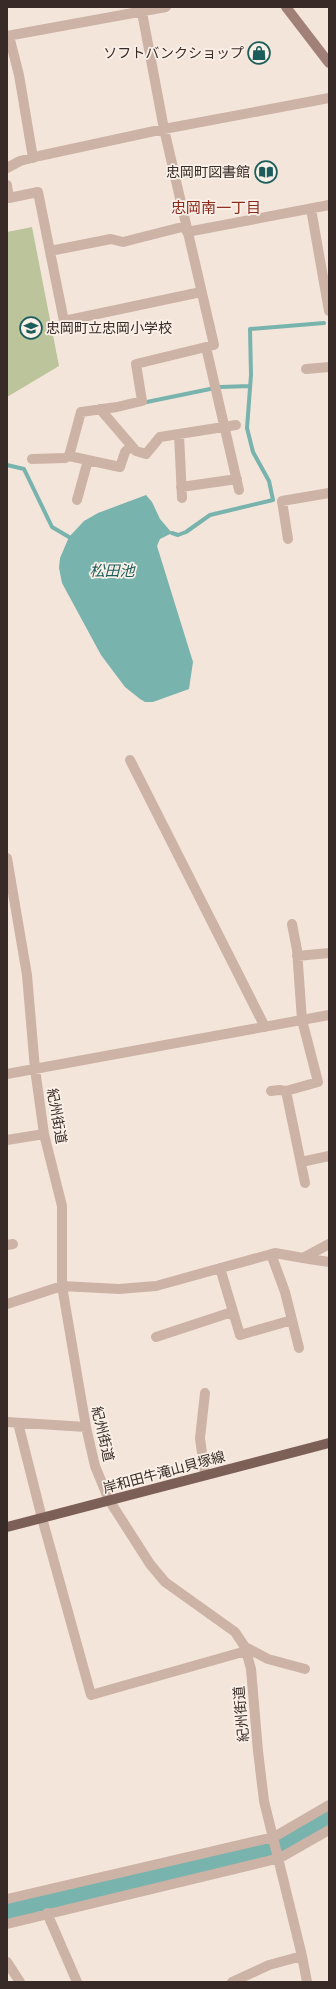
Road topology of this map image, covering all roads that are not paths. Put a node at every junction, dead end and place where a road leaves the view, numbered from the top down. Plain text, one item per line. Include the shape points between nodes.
1 (166, 7) edge
2 (286, 7) edge
3 (141, 9) edge
4 (8, 36) edge
5 (329, 63) edge
6 (329, 98) edge
7 (164, 129) junction
8 (33, 158) junction
9 (7, 168) edge
10 (7, 185) edge
11 (329, 204) edge
12 (311, 209) junction
13 (186, 229) junction
14 (50, 251) junction
15 (326, 277) edge
16 (201, 292) junction
17 (329, 312) edge
18 (206, 347) junction
19 (329, 367) edge
20 (306, 369) dead end
21 (100, 410) junction
22 (236, 424) dead end
23 (225, 426) junction
24 (179, 434) junction
25 (131, 446) junction
26 (69, 456) junction
27 (32, 459) dead end
28 (88, 460) junction
29 (237, 479) junction
30 (239, 490) dead end
31 (329, 493) edge
32 (77, 500) dead end
33 (288, 539) dead end
34 (130, 760) dead end
35 (7, 858) edge
36 (292, 924) dead end
37 (329, 953) edge
38 (297, 956) junction
39 (329, 1015) edge
40 (302, 1020) junction
41 (265, 1027) junction
42 (35, 1069) junction
43 (7, 1074) edge
44 (271, 1091) dead end
45 (286, 1091) junction
46 (44, 1134) junction
47 (7, 1140) edge
48 (329, 1156) edge
49 (301, 1162) junction
50 (305, 1183) dead end
51 (329, 1244) edge
52 (271, 1254) junction
53 (303, 1258) junction
54 (329, 1262) edge
55 (220, 1268) junction
56 (62, 1286) junction
57 (7, 1304) edge
58 (232, 1312) junction
59 (292, 1320) junction
60 (156, 1338) dead end
61 (299, 1348) dead end
62 (205, 1393) dead end
63 (7, 1422) edge
64 (18, 1423) junction
65 (86, 1426) junction
66 (329, 1443) edge
67 (205, 1475) junction
68 (109, 1500) junction
69 (42, 1518) junction
70 (7, 1527) edge
71 (246, 1649) junction
72 (305, 1669) dead end
73 (329, 1805) edge
74 (329, 1830) edge
75 (274, 1838) junction
76 (279, 1855) junction
77 (7, 1899) edge
78 (47, 1913) junction
79 (7, 1924) edge
80 (302, 1956) junction
81 (7, 1962) edge
82 (20, 1982) edge
83 (77, 1982) edge
84 (232, 1982) edge
85 (306, 1982) edge

1 - 3 street
2 - 5 main road
3 - 4 street
3 - 7 street
4 - 8 street via 19,75
6 - 7 street
7 - 8 street
7 - 13 street
8 - 9 street
10 - 14 street via 9,198 38,192
11 - 12 street
12 - 13 street
12 - 15 street
13 - 14 street via 123,242 111,239
13 - 16 street
14 - 16 street via 64,321
15 - 17 street
16 - 18 street via 214,345
18 - 21 street via 136,364 142,401
18 - 23 street
19 - 20 street
21 - 25 street
21 - 26 street via 81,412
22 - 23 street
23 - 24 street
23 - 29 street
24 - 25 street via 160,437 146,454 136,451
24 - 29 street via 182,492
25 - 28 street via 125,452 120,467
26 - 27 street
26 - 28 street
28 - 32 street
29 - 30 street
31 - 33 street via 282,501
34 - 41 street
35 - 42 street, 紀州街道 via 26,975
36 - 38 street
37 - 38 street
38 - 40 street
39 - 40 street
40 - 41 street
40 - 45 street via 318,1082
41 - 42 street
42 - 43 street
42 - 46 street, 紀州街道
44 - 45 street
45 - 49 street
46 - 47 street
46 - 56 street, 紀州街道 via 62,1206
48 - 49 street
49 - 50 street
51 - 53 street
52 - 53 street
52 - 55 street
52 - 59 street
53 - 54 street
55 - 56 street via 156,1286 119,1289
55 - 58 street
56 - 57 street
56 - 65 street, 紀州街道
58 - 59 street via 240,1335
58 - 60 street
59 - 61 street
62 - 67 street via 200,1438
63 - 64 street
64 - 65 street
64 - 69 street
65 - 68 street, 紀州街道 via 95,1466
66 - 67 main road, 岸和田牛滝山貝塚線
67 - 68 main road, 岸和田牛滝山貝塚線
68 - 69 main road, 岸和田牛滝山貝塚線
68 - 71 street, 紀州街道 via 150,1564 165,1582 235,1632
69 - 70 main road, 岸和田牛滝山貝塚線
69 - 71 street via 91,1695
71 - 72 street via 268,1660
71 - 75 street, 紀州街道 via 251,1669 264,1801
73 - 75 street
74 - 76 street
75 - 76 street, 紀州街道
75 - 77 street
76 - 78 street
76 - 80 street, 紀州街道
78 - 79 street
78 - 83 street
80 - 84 street via 269,1965
80 - 85 street, 紀州街道
81 - 82 street

